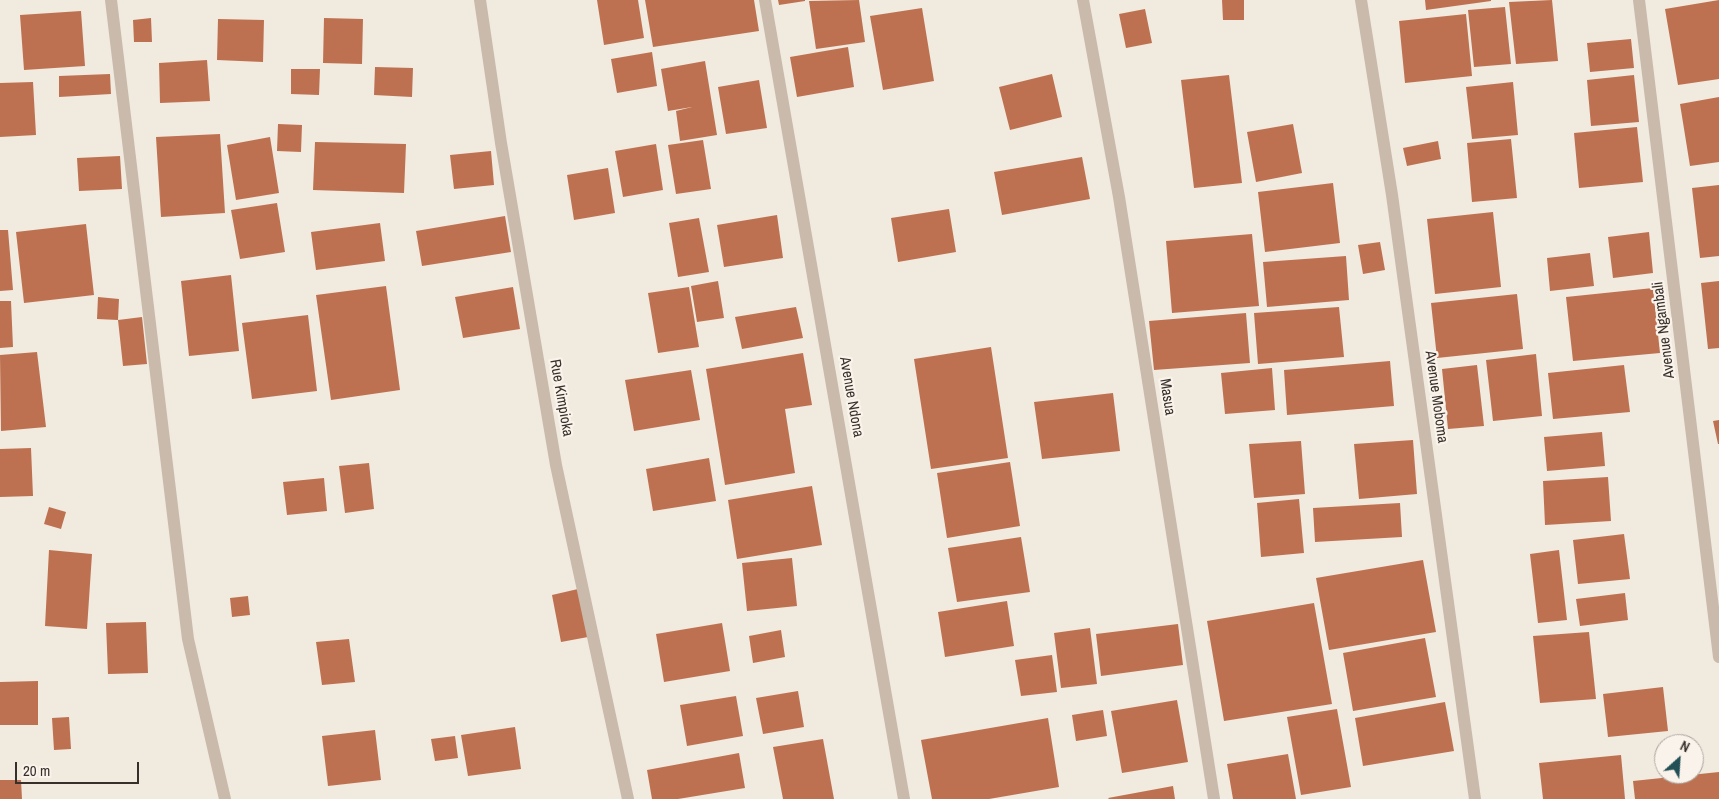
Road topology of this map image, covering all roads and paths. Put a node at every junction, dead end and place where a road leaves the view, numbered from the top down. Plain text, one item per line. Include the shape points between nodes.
1 (111, 0) edge
2 (480, 0) edge
3 (765, 0) edge
4 (1083, 0) edge
5 (1361, 0) edge
6 (1640, 0) edge
7 (1719, 657) edge
8 (225, 799) edge
9 (628, 799) edge
10 (904, 799) edge
11 (1214, 799) edge
12 (1475, 799) edge

1 - 8 street via 188,639
2 - 9 street, Rue Kimpioka via 501,144 556,465
3 - 10 street, Avenue Ndona
4 - 11 street, Masua via 1120,198
5 - 12 street, Avenue Moboma via 1392,195
6 - 7 street, Avenue Ngambali

